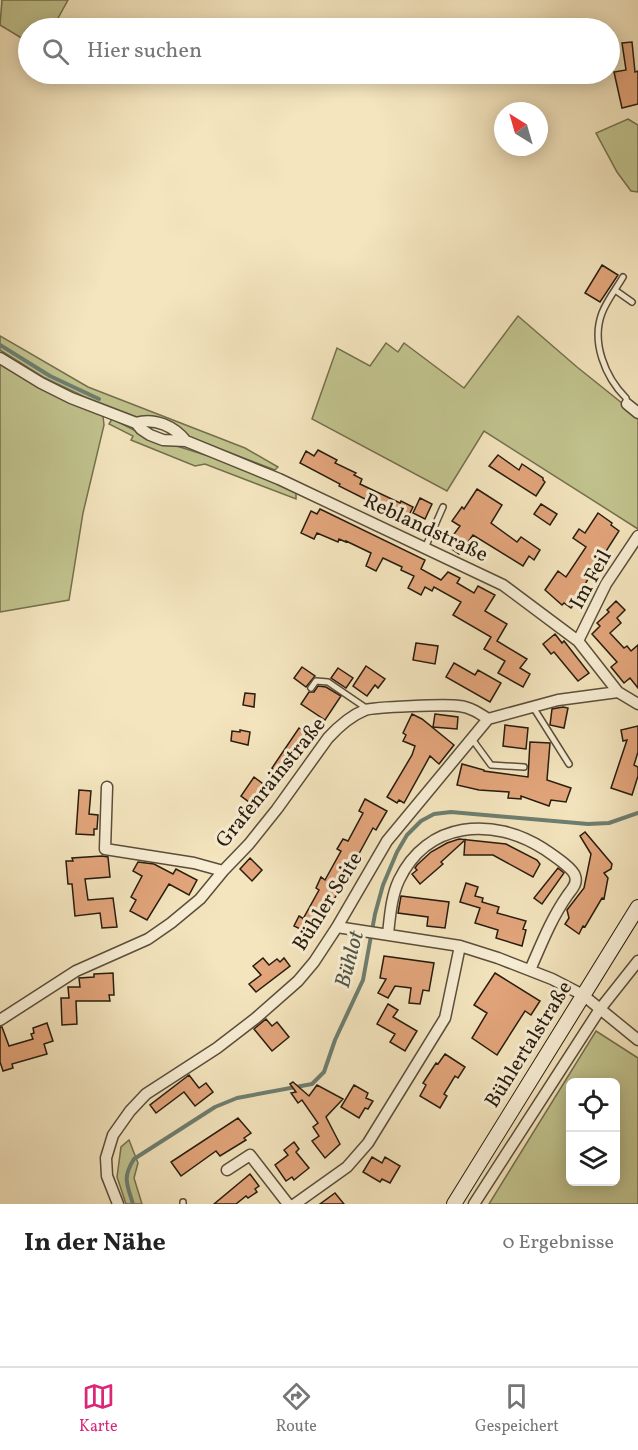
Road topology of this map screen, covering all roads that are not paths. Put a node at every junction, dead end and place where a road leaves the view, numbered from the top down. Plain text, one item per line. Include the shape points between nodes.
1 (623, 277) dead end
2 (615, 290) junction
3 (632, 302) dead end
4 (0, 358) edge
5 (627, 404) joint
6 (638, 413) edge
7 (443, 507) dead end
8 (638, 536) edge
9 (425, 548) junction
10 (579, 642) junction
11 (311, 687) dead end
12 (618, 692) junction
13 (638, 704) edge
14 (533, 707) junction
15 (368, 709) junction
16 (488, 719) junction
17 (471, 738) junction
18 (569, 764) dead end
19 (524, 767) dead end
20 (107, 787) dead end
21 (222, 871) junction
22 (638, 907) edge
23 (338, 927) junction
24 (383, 934) junction
25 (460, 946) junction
26 (638, 961) edge
27 (530, 970) junction
28 (583, 995) junction
29 (600, 1009) junction
30 (0, 1020) edge
31 (638, 1040) edge
32 (227, 1170) dead end
33 (118, 1204) edge
34 (288, 1204) edge
35 (295, 1204) edge
36 (454, 1204) edge
37 (474, 1204) edge

1 - 2 lane
2 - 3 lane
2 - 5 lane via 599,320 598,342 606,369
4 - 9 street, Reblandstraße via 41,383 136,423 150,435 186,441 279,478
5 - 6 street
7 - 9 lane
8 - 10 street, Im Feil via 606,584
9 - 10 street, Reblandstraße via 503,585
10 - 12 street, Reblandstraße
11 - 15 lane via 316,681 328,682
12 - 13 street
12 - 14 street
14 - 16 street
14 - 18 lane
15 - 16 street, Grafenrainstraße via 459,706
15 - 21 street, Grafenrainstraße via 338,727 249,844
16 - 17 street, Bühler Seite
17 - 19 lane via 491,765
17 - 23 street, Bühler Seite via 387,841
20 - 21 street, Grafenrainstraße via 105,849
21 - 30 street, Grafenrainstraße via 200,899 148,939 76,971
22 - 28 main road, Bühlertalstraße
23 - 24 street
23 - 33 street, Bühler Seite via 289,989 216,1048 146,1094 130,1111 113,1135 106,1158 107,1176
24 - 25 street
24 - 27 street via 398,881 424,847 439,837 470,828 511,834 545,850 575,876 575,885 555,914
25 - 27 street
25 - 35 street via 445,1018 368,1143 347,1167
26 - 29 street
27 - 28 street
28 - 29 street
28 - 36 main road, Bühlertalstraße
29 - 31 street
29 - 37 street
32 - 34 street via 250,1155

